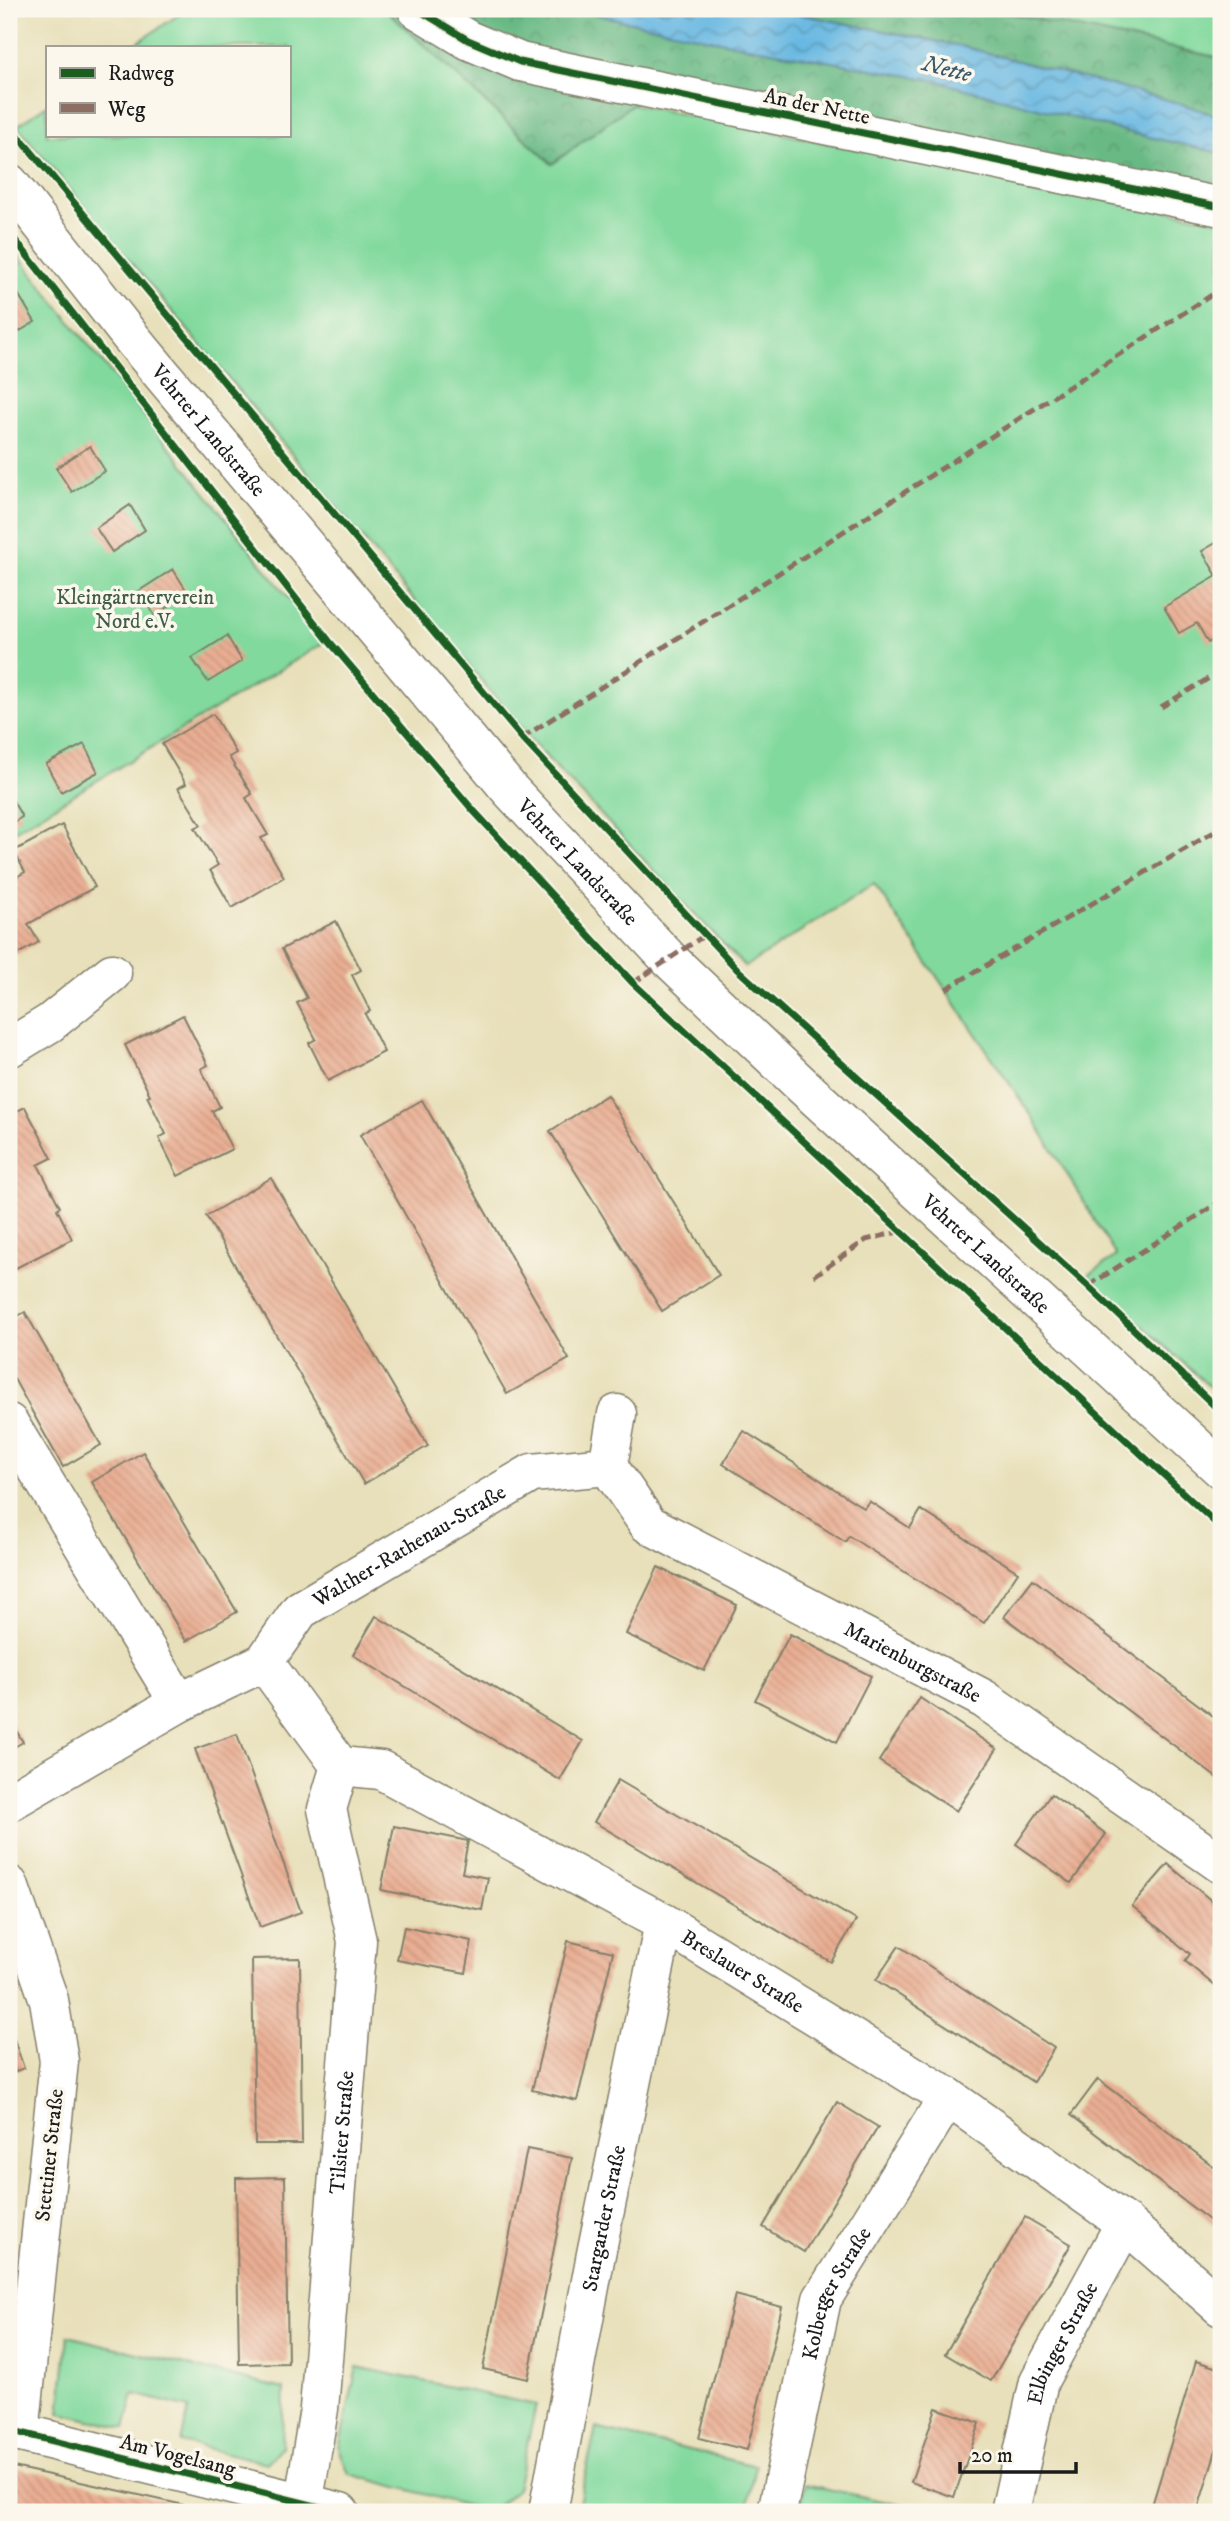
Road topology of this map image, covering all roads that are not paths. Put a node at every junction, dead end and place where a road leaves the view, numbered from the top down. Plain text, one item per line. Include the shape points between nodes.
1 (417, 9) edge
2 (9, 183) edge
3 (1221, 208) edge
4 (112, 973) dead end
5 (9, 1048) edge
6 (617, 1414) dead end
7 (9, 1423) edge
8 (608, 1466) junction
9 (1221, 1469) edge
10 (264, 1662) junction
11 (179, 1703) junction
12 (340, 1766) junction
13 (9, 1802) edge
14 (1221, 1864) edge
15 (9, 1885) edge
16 (664, 1923) junction
17 (948, 2097) junction
18 (1125, 2223) junction
19 (1221, 2307) edge
20 (14, 2431) edge
21 (315, 2510) edge
22 (548, 2512) edge
23 (777, 2512) edge
24 (1010, 2512) edge

1 - 3 street, An der Nette via 468,40 520,62
2 - 9 street, Vehrter Landstraße via 146,356 519,800 698,986
4 - 5 street via 50,1023
6 - 8 street
7 - 11 street
8 - 10 street, Walther-Rathenau-Straße via 532,1474 300,1610
8 - 14 street, Marienburgstraße via 648,1524 984,1699
10 - 11 street, Walther-Rathenau-Straße
10 - 12 street
11 - 13 street, Walther-Rathenau-Straße
12 - 16 street, Breslauer Straße via 381,1770
12 - 21 street, Tilsiter Straße via 327,1809 357,1941
15 - 20 street, Stettiner Straße via 49,2000 59,2061
16 - 17 street, Breslauer Straße
16 - 22 street, Stargarder Straße
17 - 18 street, Breslauer Straße
17 - 23 street, Kolberger Straße via 822,2299
18 - 19 street, Breslauer Straße
18 - 24 street, Elbinger Straße via 1039,2381
20 - 21 street, Am Vogelsang

